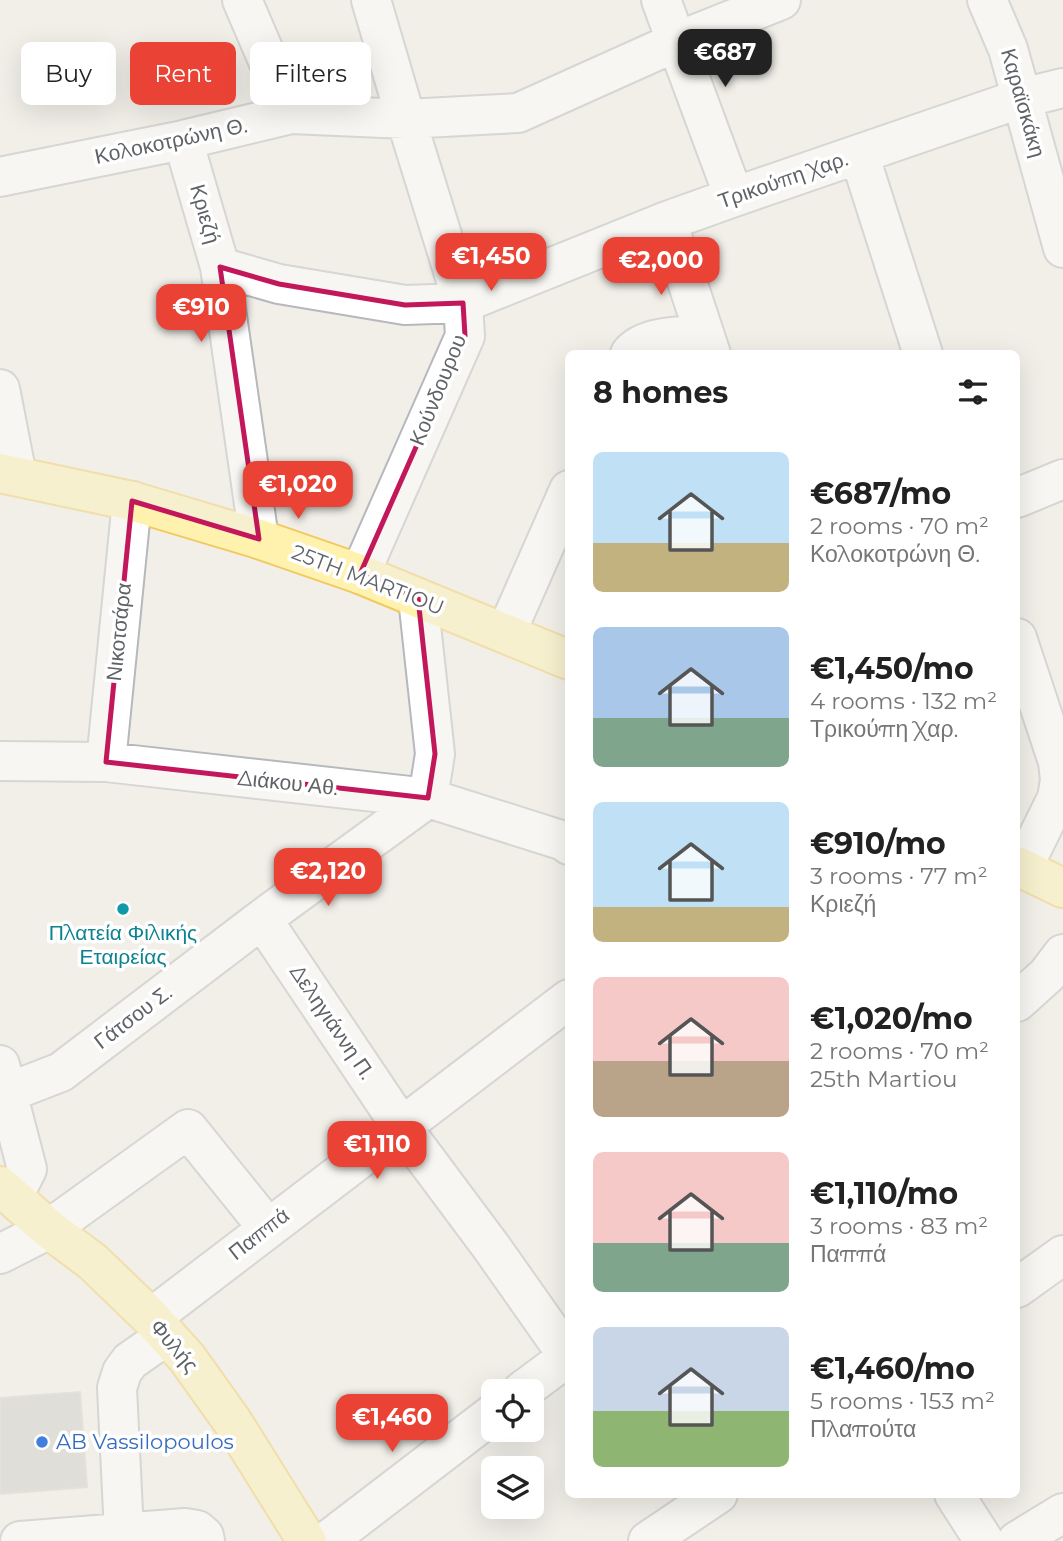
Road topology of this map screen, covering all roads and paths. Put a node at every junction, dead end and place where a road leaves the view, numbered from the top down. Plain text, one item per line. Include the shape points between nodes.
1 (242, 0) edge
2 (371, 0) edge
3 (661, 0) edge
4 (781, 0) edge
5 (988, 0) edge
6 (676, 43) junction
7 (1063, 88) edge
8 (1023, 98) junction
9 (292, 114) junction
10 (406, 119) junction
11 (183, 140) junction
12 (859, 154) junction
13 (0, 177) edge
14 (734, 197) junction
15 (667, 221) junction
16 (1063, 248) edge
17 (220, 267) junction
18 (463, 303) junction
19 (707, 344) edge
20 (633, 350) edge
21 (922, 350) edge
22 (0, 389) edge
23 (8, 474) edge
24 (1063, 479) edge
25 (1020, 497) edge
26 (565, 499) edge
27 (132, 501) junction
28 (258, 539) junction
29 (360, 573) junction
30 (418, 598) junction
31 (506, 633) junction
32 (1020, 647) edge
33 (565, 658) edge
34 (0, 761) edge
35 (106, 762) junction
36 (428, 798) junction
37 (565, 843) edge
38 (1020, 866) edge
39 (1020, 868) edge
40 (1063, 888) edge
41 (262, 919) junction
42 (1058, 977) edge
43 (1020, 1000) edge
44 (565, 1002) edge
45 (4, 1079) edge
46 (401, 1126) junction
47 (7, 1192) edge
48 (267, 1227) junction
49 (49, 1229) junction
50 (0, 1254) edge
51 (1063, 1255) edge
52 (1020, 1286) edge
53 (158, 1327) junction
54 (565, 1352) edge
55 (565, 1358) edge
56 (538, 1379) edge
57 (481, 1423) edge
58 (712, 1498) edge
59 (957, 1498) edge
60 (1063, 1513) edge
61 (124, 1533) junction
62 (20, 1541) edge
63 (205, 1541) edge
64 (307, 1541) edge
65 (327, 1541) edge
66 (648, 1541) edge
67 (984, 1541) edge
68 (1017, 1541) edge

1 - 9 street
2 - 10 street, Κούνδουρου
3 - 6 street
4 - 6 street, Κολοκοτρώνη Θ.
5 - 8 street, Καραϊσκάκη
6 - 10 street, Κολοκοτρώνη Θ. via 518,113
6 - 14 street
7 - 8 street, Τρικούπη Χαρ.
8 - 12 street, Τρικούπη Χαρ.
8 - 16 street, Καραϊσκάκη
9 - 10 street, Κολοκοτρώνη Θ.
9 - 11 street, Κολοκοτρώνη Θ.
10 - 18 street, Κούνδουρου
11 - 13 street, Κολοκοτρώνη Θ.
11 - 17 street, Κριεζή
12 - 14 street, Τρικούπη Χαρ.
12 - 21 street
14 - 15 street, Τρικούπη Χαρ.
15 - 18 street, Τρικούπη Χαρ.
15 - 19 street
17 - 18 street, Τρικούπη Χαρ. via 279,285 405,304
17 - 28 street, Κριεζή
18 - 29 street, Κούνδουρου via 464,336
19 - 20 street via 649,341
22 - 23 street
23 - 27 main road, 25TH MARTIOU
24 - 25 street
26 - 31 street
27 - 28 main road, 25TH MARTIOU
27 - 35 street, Νικοτσάρα
28 - 29 main road, 25TH MARTIOU
29 - 30 main road, 25TH MARTIOU
30 - 31 main road, 25TH MARTIOU
30 - 36 street via 436,754
31 - 33 main road, 25TH MARTIOU
32 - 38 street via 1060,780 1056,798
34 - 35 street, Διάκου Αθ.
35 - 36 street, Διάκου Αθ.
36 - 37 street, Διάκου Αθ.
36 - 41 street, Γάτσου Σ.
39 - 40 main road
41 - 45 street, Γάτσου Σ. via 61,1072
41 - 46 street, Δεληγιάννη Π.
42 - 43 street
44 - 46 street, Παππά
45 - 47 street via 27,1169
46 - 48 street, Παππά
46 - 54 street, Δεληγιάννη Π.
47 - 49 main road, Φυλής
48 - 49 street via 188,1129
48 - 53 street, Παππά
49 - 50 street
49 - 53 main road, Φυλής via 93,1262
51 - 52 street
53 - 61 street, Παππά via 122,1372 117,1388
53 - 64 main road, Φυλής via 187,1358 232,1421
55 - 56 street
57 - 65 street
58 - 66 street
59 - 67 street
60 - 68 street
61 - 62 street
61 - 63 street via 185,1528 197,1530

